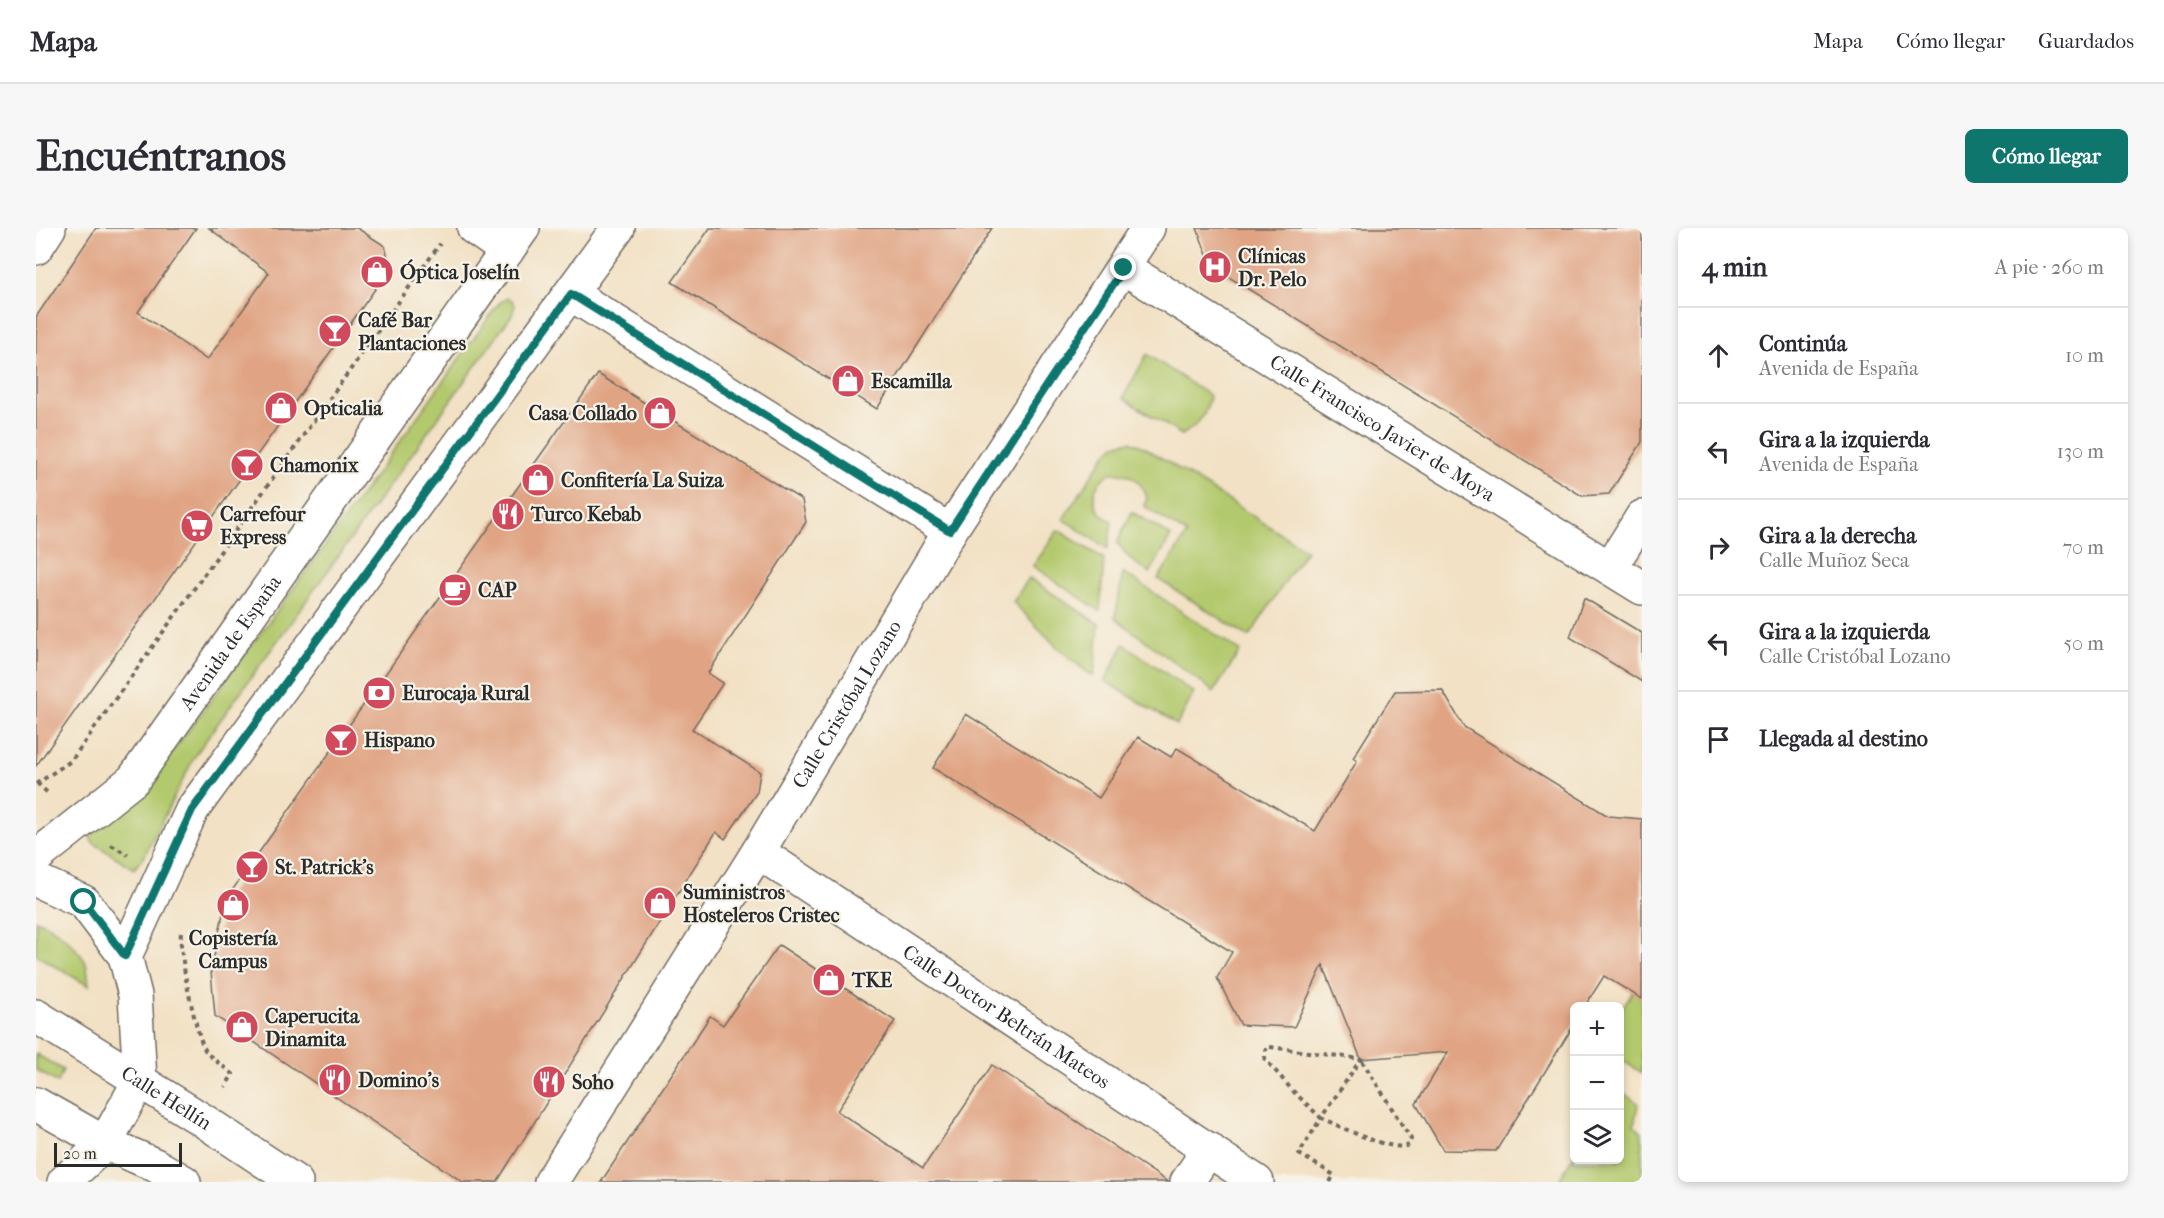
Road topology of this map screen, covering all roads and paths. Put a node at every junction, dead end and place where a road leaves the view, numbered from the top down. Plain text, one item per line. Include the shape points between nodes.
1 (50, 228) edge
2 (618, 228) edge
3 (1149, 228) edge
4 (459, 233) edge
5 (515, 240) edge
6 (36, 248) edge
7 (1124, 268) junction
8 (571, 294) junction
9 (1642, 517) edge
10 (950, 531) junction
11 (1610, 568) junction
12 (1642, 588) edge
13 (36, 784) edge
14 (758, 852) junction
15 (36, 857) edge
16 (36, 880) edge
17 (183, 922) dead end
18 (125, 956) junction
19 (36, 1016) edge
20 (1361, 1059) junction
21 (233, 1074) dead end
22 (140, 1080) junction
23 (36, 1104) edge
24 (1321, 1118) junction
25 (105, 1143) junction
26 (1209, 1149) junction
27 (64, 1182) edge
28 (184, 1182) edge
29 (296, 1182) edge
30 (550, 1182) edge
31 (1186, 1182) edge
32 (1257, 1182) edge
33 (1330, 1182) edge

1 - 6 street
2 - 8 street
3 - 7 street, Calle Cristóbal Lozano
4 - 5 street
4 - 13 path via 71,761
5 - 15 street, Avenida de España via 133,780
7 - 10 street, Calle Cristóbal Lozano
7 - 11 street, Calle Francisco Javier de Moya
8 - 10 street
8 - 18 street via 192,810
9 - 11 street
10 - 14 street, Calle Cristóbal Lozano
11 - 12 street, Calle Francisco Javier de Moya
14 - 26 street, Calle Doctor Beltrán Mateos
14 - 30 street, Calle Cristóbal Lozano
16 - 18 street via 84,902
17 - 21 path via 179,943 205,1051
18 - 22 street via 135,995
19 - 22 street, Calle Hellín
20 - 24 path
20 - 24 path via 1270,1047 1265,1050 1265,1059
20 - 24 path via 1411,1139 1409,1145 1403,1148 1373,1140
22 - 25 street
22 - 29 street, Calle Hellín
23 - 25 street
24 - 33 path via 1299,1154 1334,1175
25 - 27 street
25 - 28 street
26 - 31 street
26 - 32 street, Calle Doctor Beltrán Mateos

